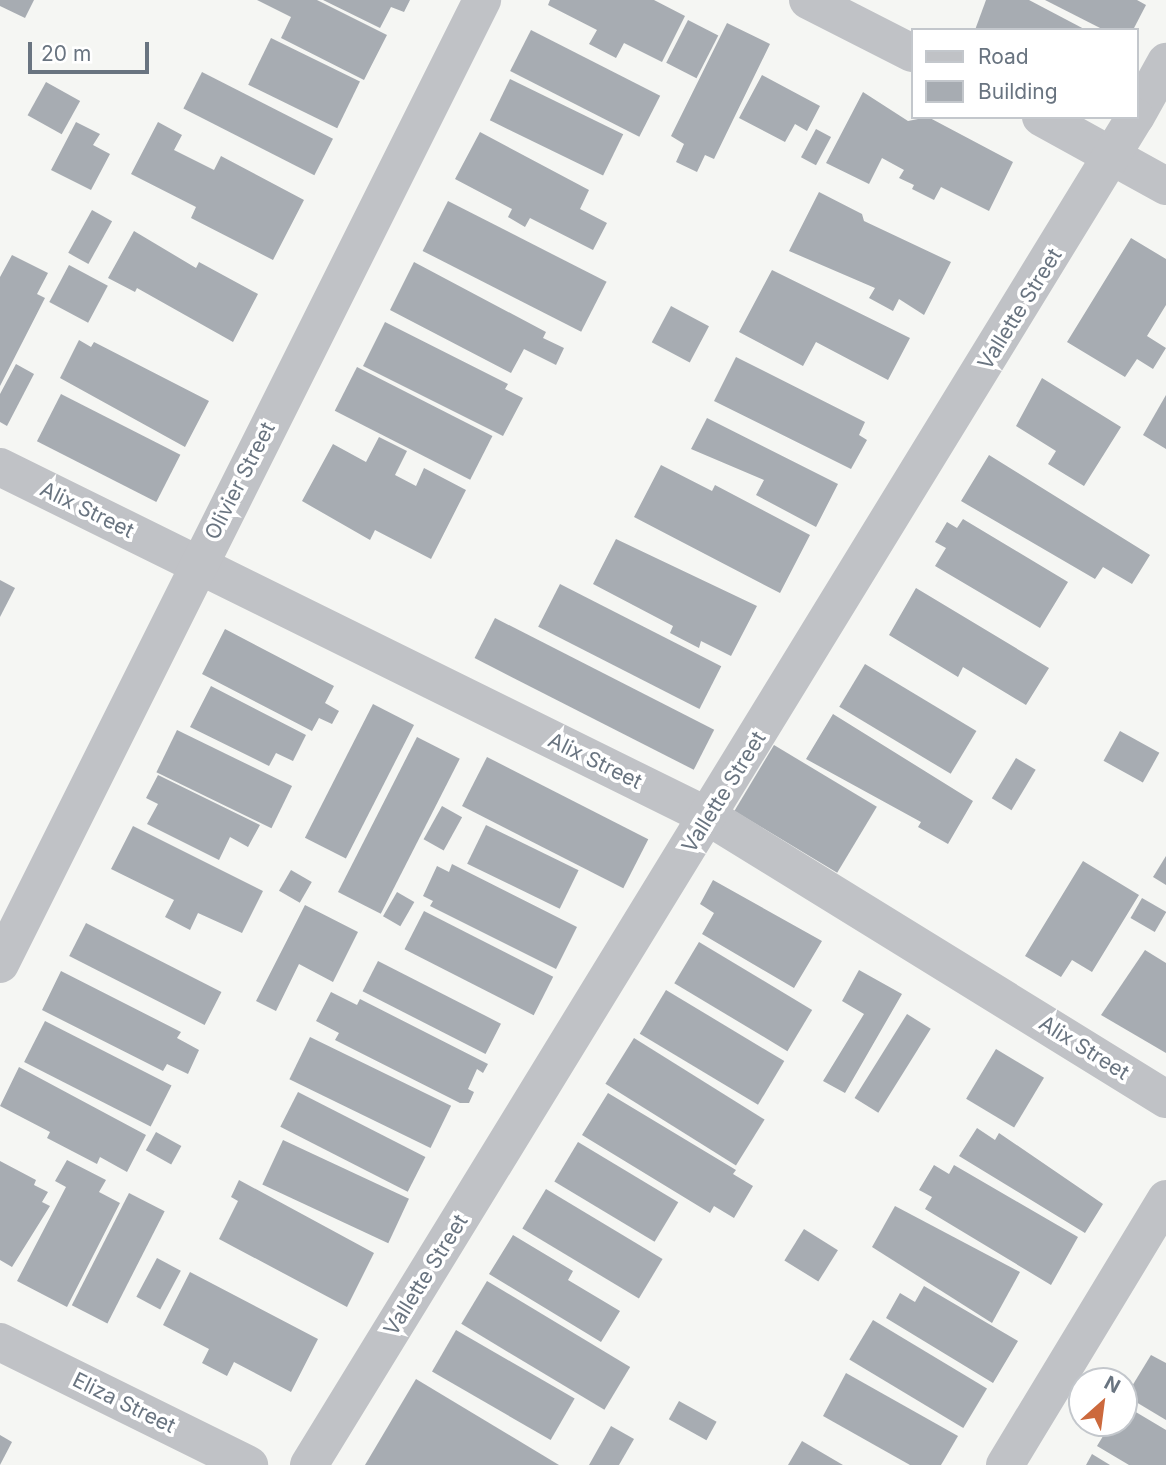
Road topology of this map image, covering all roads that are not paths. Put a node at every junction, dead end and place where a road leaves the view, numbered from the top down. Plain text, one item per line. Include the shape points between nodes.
1 (482, 0) edge
2 (808, 0) edge
3 (911, 52) edge
4 (1166, 62) edge
5 (1138, 112) edge
6 (1045, 119) edge
7 (1134, 119) edge
8 (1115, 155) junction
9 (1166, 186) edge
10 (0, 467) edge
11 (198, 565) junction
12 (709, 817) junction
13 (0, 964) edge
14 (1166, 1099) edge
15 (1166, 1199) edge
16 (0, 1342) edge
17 (249, 1465) edge
18 (309, 1465) edge
19 (1005, 1465) edge

1 - 11 street, Olivier Street
2 - 3 street
4 - 5 street, Vallette Street
6 - 8 street
7 - 8 street, Vallette Street
8 - 9 street
8 - 12 street, Vallette Street
10 - 11 street, Alix Street
11 - 12 street, Alix Street
11 - 13 street, Olivier Street
12 - 14 street, Alix Street
12 - 18 street, Vallette Street
15 - 19 street
16 - 17 street, Eliza Street

